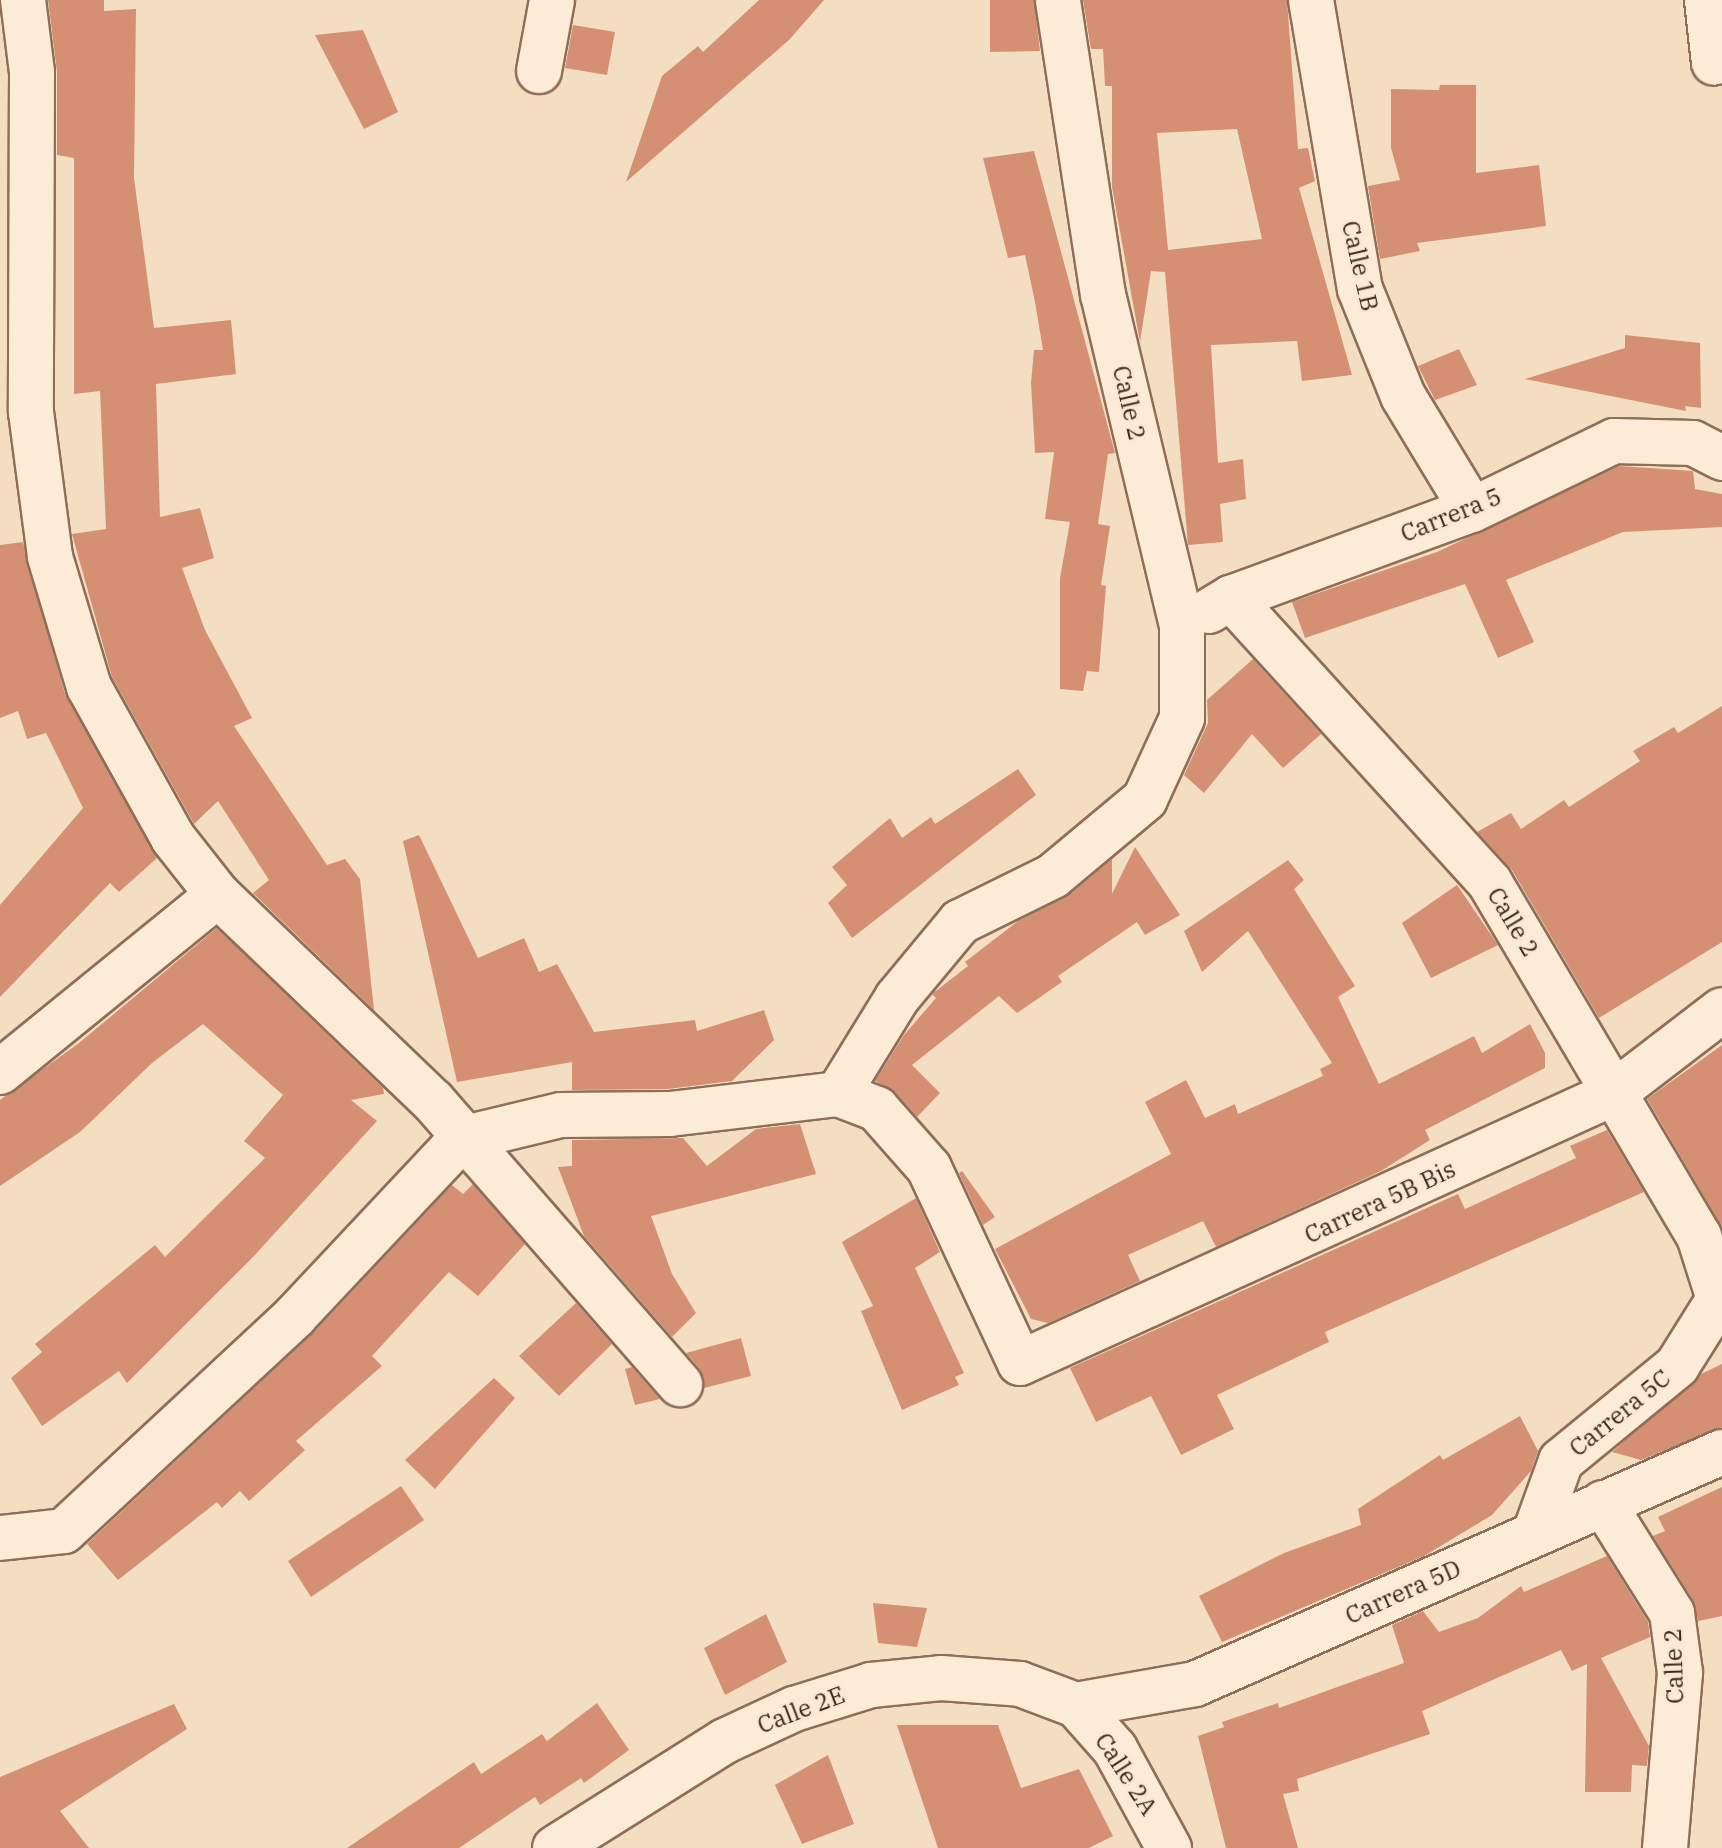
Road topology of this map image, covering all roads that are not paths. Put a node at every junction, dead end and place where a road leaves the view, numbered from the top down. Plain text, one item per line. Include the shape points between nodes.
1 (23, 0) edge
2 (552, 0) edge
3 (1058, 0) edge
4 (1311, 0) edge
5 (1707, 0) edge
6 (1714, 63) dead end
7 (539, 71) dead end
8 (1722, 458) edge
9 (1472, 510) junction
10 (1231, 598) junction
11 (1182, 626) junction
12 (218, 895) junction
13 (1722, 1010) edge
14 (0, 1072) edge
15 (1614, 1093) junction
16 (838, 1094) junction
17 (461, 1139) junction
18 (1719, 1299) joint
19 (680, 1384) dead end
20 (1722, 1452) edge
21 (1603, 1503) junction
22 (1535, 1533) junction
23 (0, 1538) edge
24 (1076, 1705) junction
25 (1163, 1841) edge
26 (555, 1848) edge
27 (1665, 1848) edge

1 - 12 street via 32,72 31,412 50,557 89,687 173,838
2 - 7 street
3 - 11 street, Calle 2 via 1061,47 1103,295
4 - 9 street, Calle 1B via 1360,289 1403,396
5 - 6 street
8 - 9 street, Carrera 5 via 1693,443 1614,441
9 - 10 street, Carrera 5
10 - 11 street, Carrera 5
10 - 15 street, Calle 2 via 1490,883
11 - 16 street, Calle 2 via 1182,718 1145,799 1053,876 960,922 897,998
12 - 14 street
12 - 17 street via 433,1101
13 - 15 street, Carrera 5B Bis
15 - 16 street, Carrera 5B Bis via 1020,1363 929,1168 877,1109
15 - 18 street, Calle 2 via 1699,1236
16 - 17 street via 670,1114 561,1115
17 - 19 street
17 - 23 street via 295,1316 76,1521 64,1531
18 - 22 street, Carrera 5C via 1677,1366 1561,1461
20 - 21 street, Carrera 5D
21 - 22 street, Carrera 5D
21 - 27 street, Calle 2 via 1672,1613 1680,1673
22 - 24 street, Carrera 5D via 1195,1684
24 - 25 street, Calle 2A via 1115,1749
24 - 26 street, Calle 2E via 1020,1684 941,1678 871,1685 794,1709 725,1741

